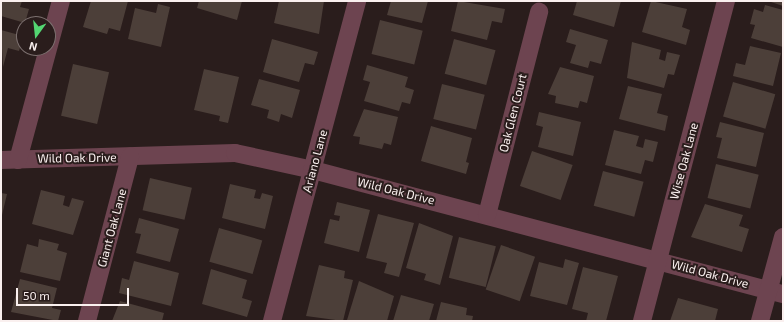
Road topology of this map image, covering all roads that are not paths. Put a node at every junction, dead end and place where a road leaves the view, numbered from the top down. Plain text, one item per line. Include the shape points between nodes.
1 (61, 1) edge
2 (357, 1) edge
3 (726, 1) edge
4 (539, 12) dead end
5 (130, 157) junction
6 (9, 160) edge
7 (313, 170) junction
8 (487, 215) junction
9 (783, 237) edge
10 (658, 260) junction
11 (776, 292) edge
12 (87, 321) edge
13 (272, 321) edge
14 (642, 321) edge
15 (760, 321) edge

1 - 6 street
2 - 7 street, Ariano Lane
3 - 10 street, Wise Oak Lane
4 - 8 street, Oak Glen Court
5 - 6 street, Wild Oak Drive
5 - 7 street, Wild Oak Drive via 235,153
5 - 12 street, Giant Oak Lane
7 - 8 street, Wild Oak Drive
7 - 13 street, Ariano Lane
8 - 10 street, Wild Oak Drive
9 - 11 street
10 - 11 street, Wild Oak Drive
10 - 14 street, Wise Oak Lane
11 - 15 street

